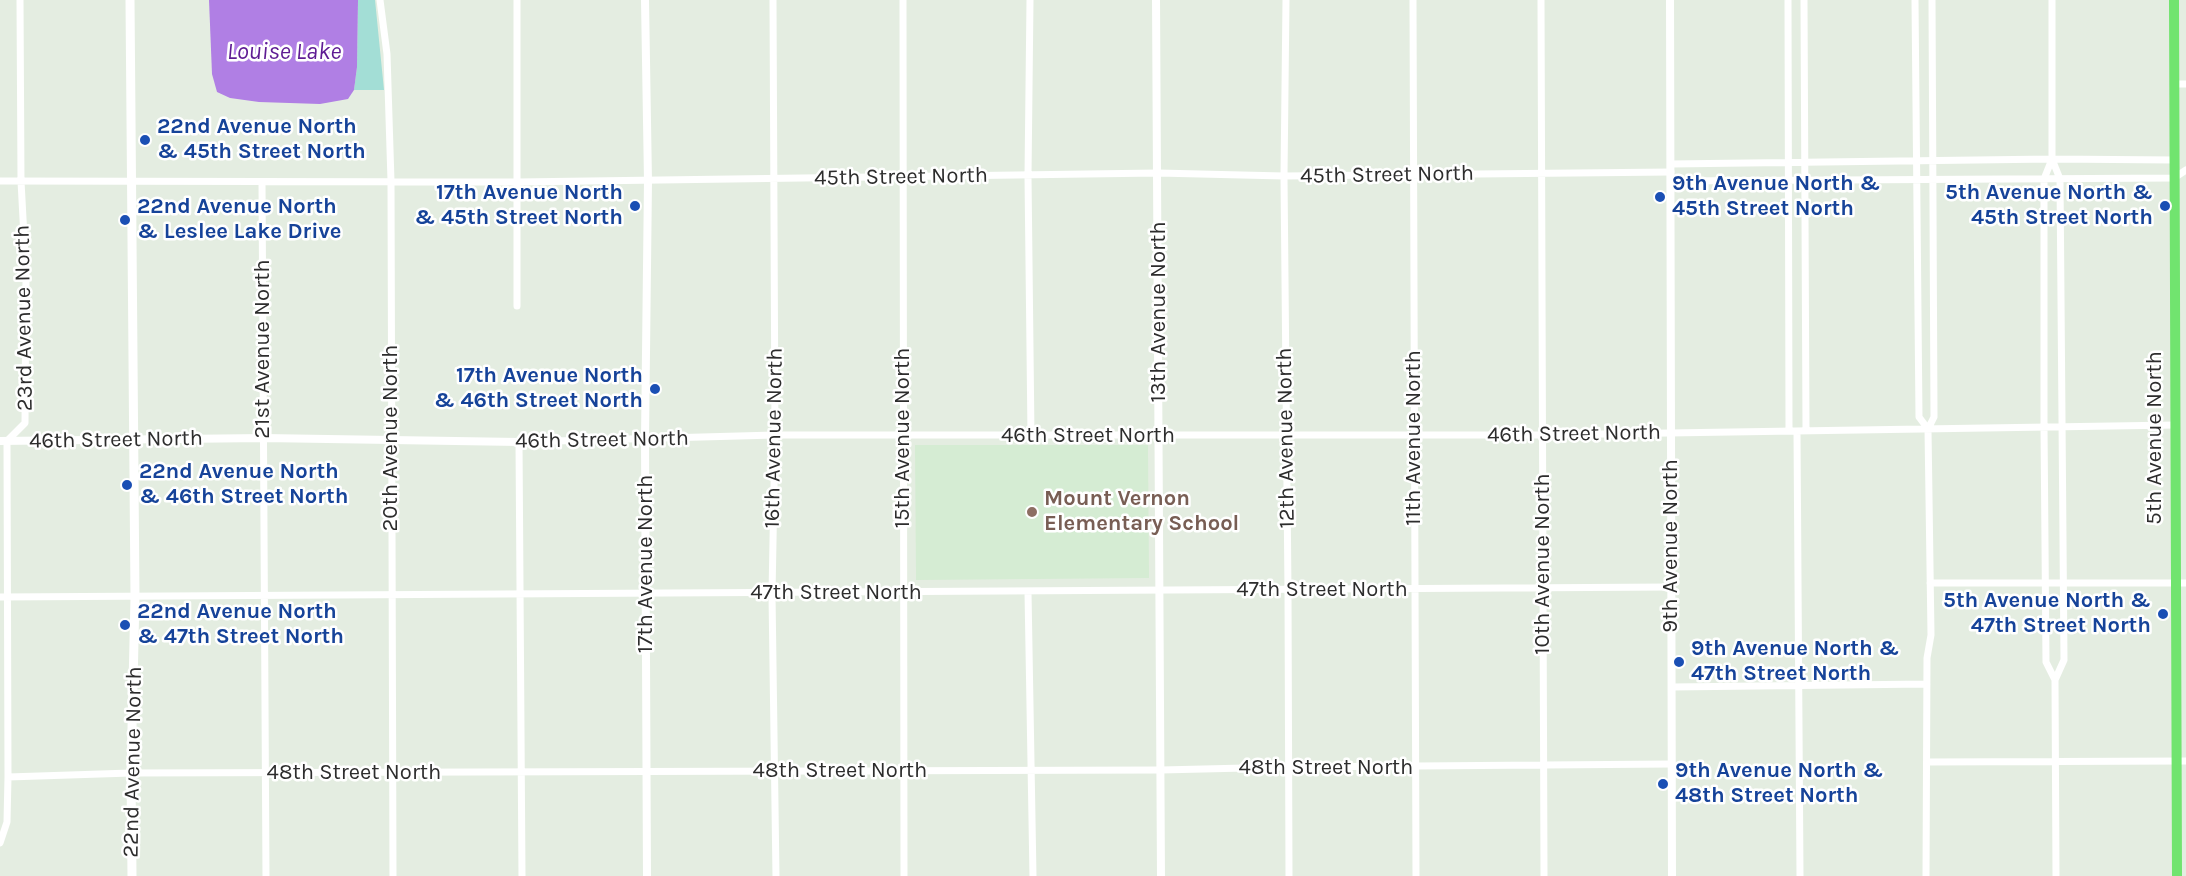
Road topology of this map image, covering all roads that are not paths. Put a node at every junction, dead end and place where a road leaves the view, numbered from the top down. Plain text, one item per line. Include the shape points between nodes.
1 (20, 0) edge
2 (130, 0) edge
3 (380, 0) edge
4 (517, 0) edge
5 (645, 0) edge
6 (773, 0) edge
7 (903, 0) edge
8 (1030, 0) edge
9 (1156, 0) edge
10 (1286, 0) edge
11 (1413, 0) edge
12 (1541, 0) edge
13 (1670, 0) edge
14 (1788, 0) edge
15 (1804, 0) edge
16 (1915, 0) edge
17 (1932, 0) edge
18 (2052, 0) edge
19 (2174, 0) edge
20 (2174, 84) junction
21 (2186, 84) edge
22 (2052, 159) junction
23 (1932, 160) junction
24 (2174, 160) junction
25 (1916, 161) junction
26 (1788, 162) junction
27 (1805, 162) junction
28 (2186, 170) edge
29 (1158, 173) junction
30 (1671, 173) junction
31 (1541, 174) junction
32 (1413, 175) junction
33 (1028, 176) junction
34 (1284, 176) junction
35 (902, 177) junction
36 (2174, 178) junction
37 (775, 179) junction
38 (1917, 179) junction
39 (1933, 179) junction
40 (2044, 179) junction
41 (2060, 179) junction
42 (131, 180) junction
43 (1788, 180) junction
44 (1805, 180) junction
45 (0, 181) edge
46 (21, 181) junction
47 (391, 181) junction
48 (648, 181) junction
49 (262, 182) junction
50 (518, 182) junction
51 (2174, 253) junction
52 (2186, 253) edge
53 (517, 306) dead end
54 (2175, 425) junction
55 (2044, 426) junction
56 (2063, 426) junction
57 (1928, 429) junction
58 (1793, 431) junction
59 (1670, 432) junction
60 (1806, 432) junction
61 (775, 435) junction
62 (1160, 435) junction
63 (1286, 435) junction
64 (1414, 435) junction
65 (1542, 435) junction
66 (903, 436) junction
67 (1031, 436) junction
68 (264, 438) junction
69 (133, 439) junction
70 (391, 439) junction
71 (645, 439) junction
72 (3, 441) edge
73 (519, 442) junction
74 (1930, 583) junction
75 (2181, 583) edge
76 (2045, 585) junction
77 (2063, 585) junction
78 (1671, 587) junction
79 (1543, 589) junction
80 (1415, 590) junction
81 (1160, 591) junction
82 (1288, 591) junction
83 (1028, 592) junction
84 (903, 593) junction
85 (646, 594) junction
86 (772, 594) junction
87 (392, 595) junction
88 (520, 595) junction
89 (264, 596) junction
90 (3, 597) edge
91 (135, 597) junction
92 (2055, 680) junction
93 (1927, 684) junction
94 (1800, 685) junction
95 (1672, 687) junction
96 (2181, 761) edge
97 (1927, 762) junction
98 (2056, 762) junction
99 (1672, 764) junction
100 (1543, 765) junction
101 (1288, 767) junction
102 (1416, 767) junction
103 (1161, 770) junction
104 (646, 771) junction
105 (776, 771) junction
106 (903, 771) junction
107 (1032, 771) junction
108 (393, 772) junction
109 (521, 772) junction
110 (131, 773) junction
111 (265, 773) junction
112 (8, 777) junction
113 (0, 843) edge
114 (132, 876) edge
115 (266, 876) edge
116 (393, 876) edge
117 (522, 876) edge
118 (647, 876) edge
119 (776, 876) edge
120 (904, 876) edge
121 (1033, 876) edge
122 (1161, 876) edge
123 (1289, 876) edge
124 (1416, 876) edge
125 (1544, 876) edge
126 (1672, 876) edge
127 (1800, 876) edge
128 (1926, 876) edge
129 (2056, 876) edge
130 (2177, 876) edge

1 - 46 street, 23rd Avenue North
2 - 42 main road, 22nd Avenue North
3 - 47 street, 20th Avenue North via 387,54
4 - 50 street
5 - 48 street, 17th Avenue North
6 - 37 street, 16th Avenue North
7 - 35 street, 15th Avenue North
8 - 33 street
9 - 29 street, 13th Avenue North
10 - 34 street, 12th Avenue North
11 - 32 street, 11th Avenue North
12 - 31 street, 10th Avenue North
13 - 30 street, 9th Avenue North
14 - 26 street
15 - 27 street
16 - 25 street
17 - 23 street
18 - 22 street
19 - 20 main road, 5th Avenue North
20 - 21 street
20 - 24 main road, 5th Avenue North
22 - 23 street, 45th Street North
22 - 24 street, 45th Street North
22 - 40 street
22 - 41 street
23 - 25 street, 45th Street North
23 - 39 street
24 - 36 main road, 5th Avenue North
25 - 27 street, 45th Street North
25 - 38 street
26 - 27 street, 45th Street North
26 - 30 street, 45th Street North
26 - 43 street
27 - 44 street
28 - 36 street
29 - 33 street, 45th Street North
29 - 34 street, 45th Street North
29 - 62 street, 13th Avenue North
30 - 31 street, 45th Street North
30 - 43 street, 45th Street North
30 - 59 street, 9th Avenue North
31 - 32 street, 45th Street North
31 - 65 street, 10th Avenue North
32 - 34 street, 45th Street North
32 - 64 street, 11th Avenue North
33 - 35 street, 45th Street North
33 - 67 street
34 - 63 street, 12th Avenue North
35 - 37 street, 45th Street North
35 - 66 street, 15th Avenue North
36 - 41 street, 45th Street North
36 - 51 main road, 5th Avenue North
37 - 48 street, 45th Street North
37 - 61 street, 16th Avenue North
38 - 39 street, 45th Street North
38 - 44 street, 45th Street North
38 - 57 street via 1919,417
39 - 40 street, 45th Street North
39 - 57 street via 1934,417
40 - 41 street, 45th Street North
40 - 55 street
41 - 56 street
42 - 46 street, 45th Street North
42 - 49 street, 45th Street North
42 - 69 main road, 22nd Avenue North
43 - 44 street, 45th Street North
43 - 58 street
44 - 60 street
45 - 46 street, 45th Street North
46 - 72 street, 23rd Avenue North via 26,275 25,423
47 - 49 street, 45th Street North
47 - 50 street, 45th Street North
47 - 70 street, 20th Avenue North
48 - 50 street, 45th Street North
48 - 71 street, 17th Avenue North
49 - 68 street, 21st Avenue North
50 - 53 street
51 - 52 street
51 - 54 main road, 5th Avenue North
54 - 56 street, 46th Street North
54 - 75 main road, 5th Avenue North
55 - 56 street, 46th Street North
55 - 57 street, 46th Street North
55 - 76 street
56 - 77 street
57 - 60 street, 46th Street North
57 - 74 street
58 - 59 street, 46th Street North
58 - 60 street, 46th Street North
58 - 94 street
59 - 65 street, 46th Street North
59 - 78 street, 9th Avenue North
61 - 66 street, 46th Street North
61 - 71 street, 46th Street North
61 - 86 street, 16th Avenue North
62 - 63 street, 46th Street North
62 - 67 street, 46th Street North
62 - 81 street, 13th Avenue North
63 - 64 street, 46th Street North
63 - 82 street, 12th Avenue North
64 - 65 street, 46th Street North
64 - 80 street, 11th Avenue North
65 - 79 street, 10th Avenue North
66 - 67 street, 46th Street North
66 - 84 street, 15th Avenue North
68 - 69 street, 46th Street North
68 - 70 street, 46th Street North
68 - 89 street, 21st Avenue North
69 - 72 street, 46th Street North
69 - 91 main road, 22nd Avenue North
70 - 73 street, 46th Street North
70 - 87 street, 20th Avenue North
71 - 73 street, 46th Street North
71 - 85 street, 17th Avenue North
72 - 90 street, 23rd Avenue North
73 - 88 street
74 - 76 street
74 - 93 street
75 - 77 street
75 - 96 main road, 5th Avenue North
76 - 77 street
76 - 92 street via 2046,662
77 - 92 street via 2064,660
78 - 79 street, 47th Street North
78 - 95 street, 9th Avenue North
79 - 80 street, 47th Street North
79 - 100 street, 10th Avenue North
80 - 82 street, 47th Street North
80 - 102 street, 11th Avenue North
81 - 82 street, 47th Street North
81 - 83 street, 47th Street North
81 - 103 street, 13th Avenue North
82 - 101 street, 12th Avenue North
83 - 84 street, 47th Street North
83 - 107 street
84 - 86 street, 47th Street North
84 - 106 street, 15th Avenue North
85 - 86 street, 47th Street North
85 - 88 street, 47th Street North
85 - 104 street, 17th Avenue North
86 - 105 street, 16th Avenue North
87 - 88 street, 47th Street North
87 - 89 street, 47th Street North
87 - 108 street, 20th Avenue North
88 - 109 street
89 - 91 street, 47th Street North
89 - 111 street, 21st Avenue North
90 - 91 street, 47th Street North
90 - 112 street, 23rd Avenue North
91 - 110 main road, 22nd Avenue North
92 - 98 street
93 - 94 street
93 - 97 street
94 - 95 street
94 - 127 street
95 - 99 street, 9th Avenue North
96 - 98 street
96 - 130 main road, 5th Avenue North
97 - 98 street
97 - 128 street
98 - 129 street
99 - 100 street, 48th Street North
99 - 126 street, 9th Avenue North
100 - 102 street, 48th Street North
100 - 125 street, 10th Avenue North
101 - 102 street, 48th Street North
101 - 103 street, 48th Street North
101 - 123 street, 12th Avenue North
102 - 124 street, 11th Avenue North
103 - 107 street, 48th Street North
103 - 122 street, 13th Avenue North
104 - 105 street, 48th Street North
104 - 109 street, 48th Street North
104 - 118 street, 17th Avenue North
105 - 106 street, 48th Street North
105 - 119 street, 16th Avenue North
106 - 107 street, 48th Street North
106 - 120 street, 15th Avenue North
107 - 121 street
108 - 109 street, 48th Street North
108 - 111 street, 48th Street North
108 - 116 street, 20th Avenue North
109 - 117 street
110 - 111 street, 48th Street North
110 - 112 street, 48th Street North
110 - 114 main road, 22nd Avenue North
111 - 115 street, 21st Avenue North
112 - 113 street, 23rd Avenue North via 7,822

